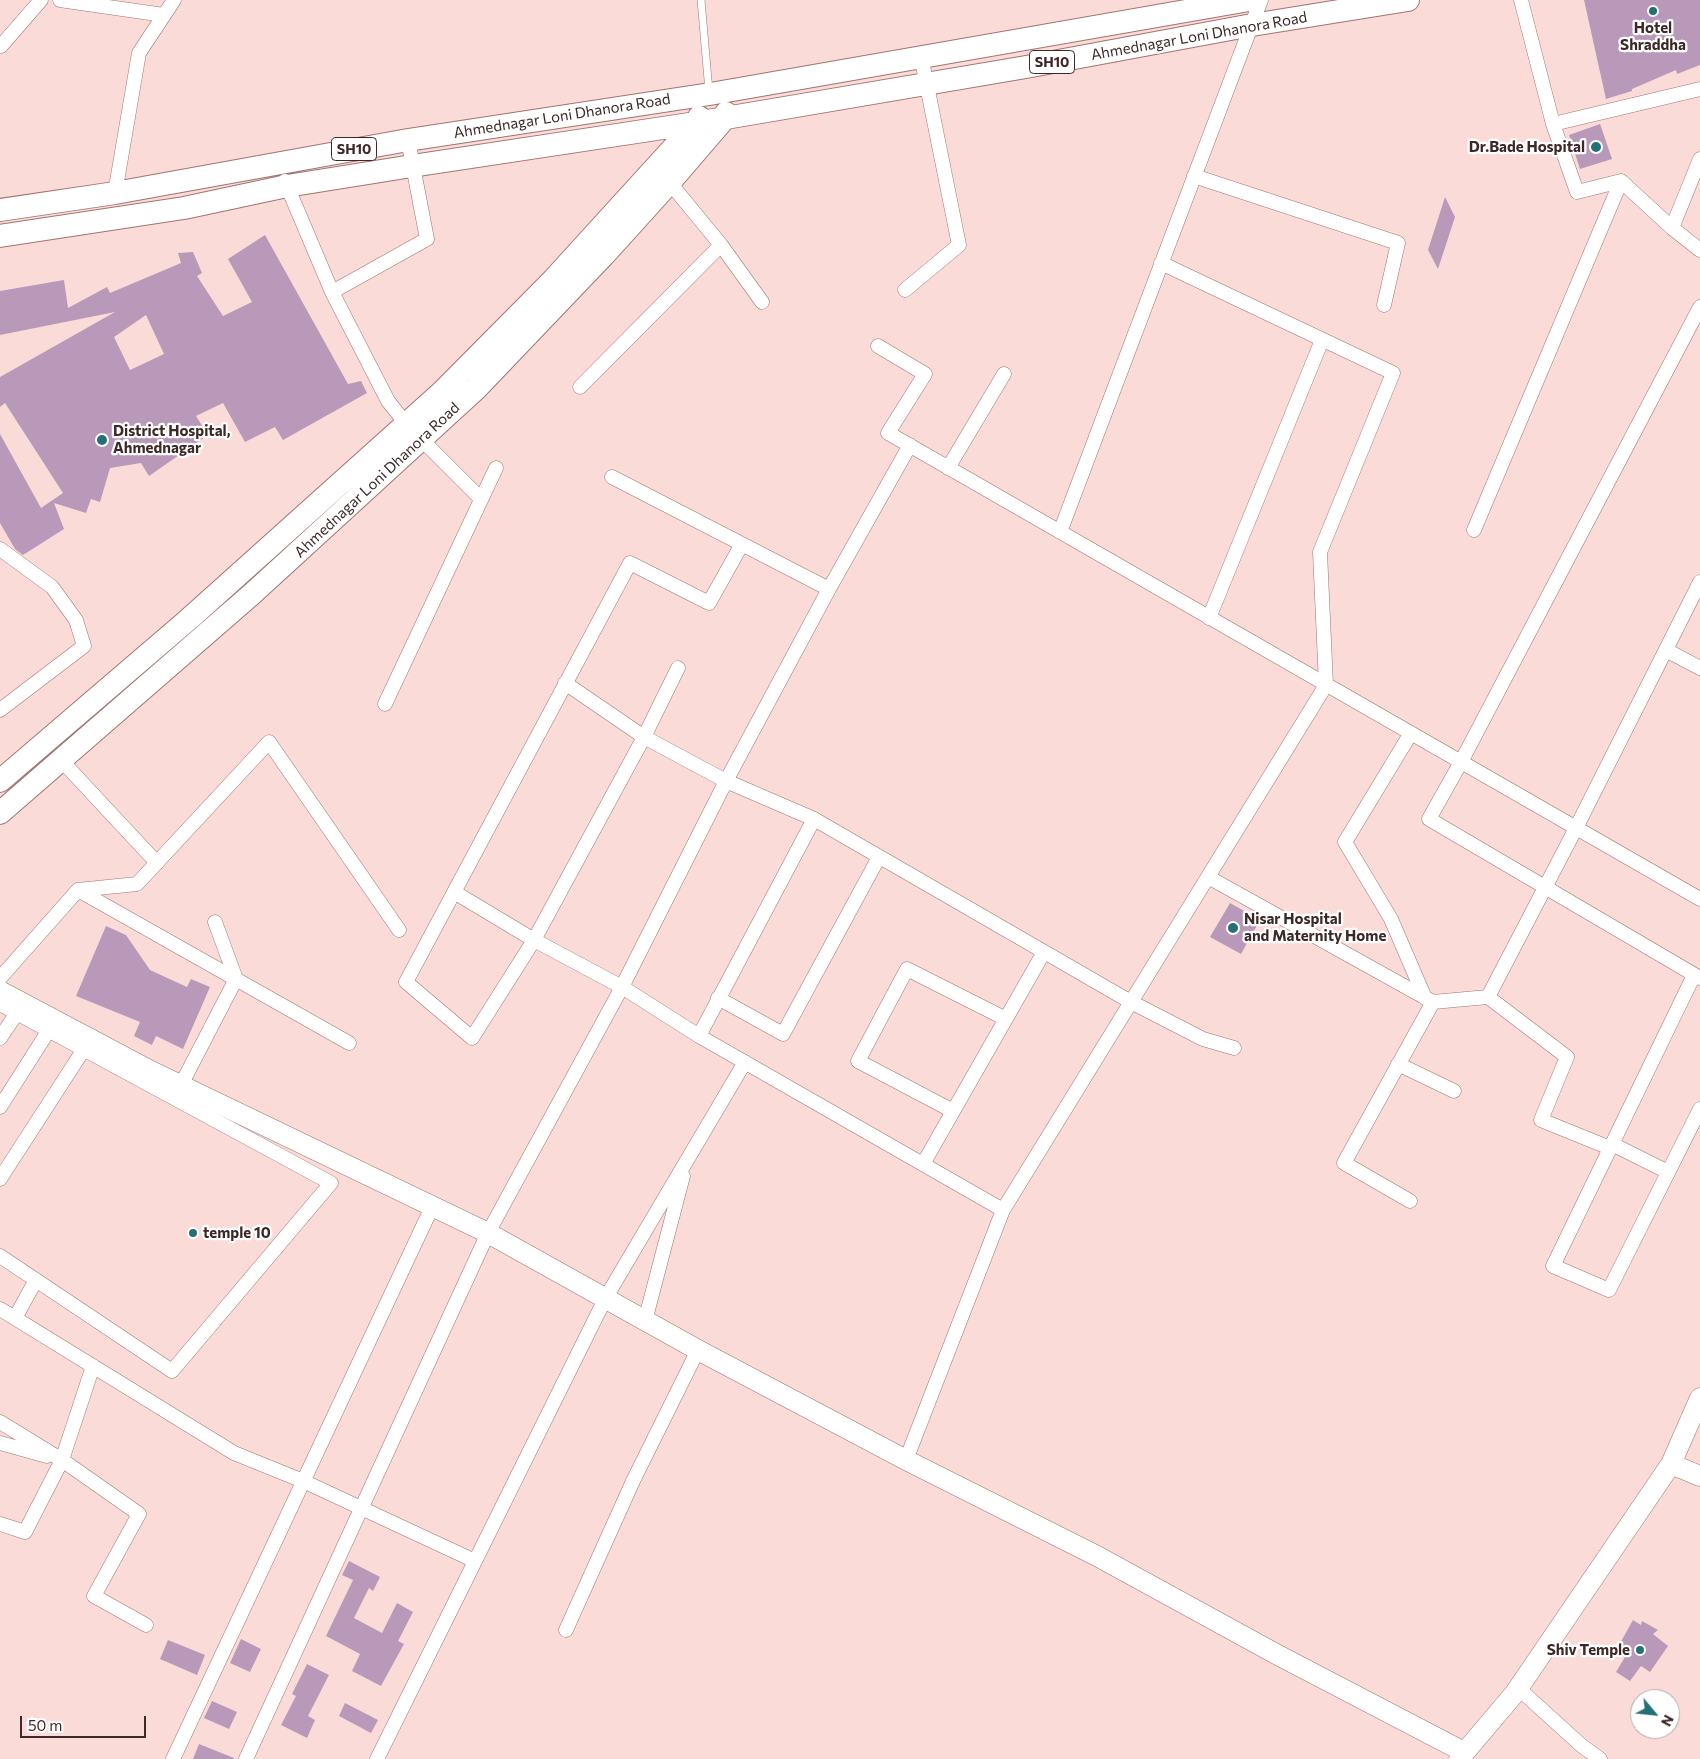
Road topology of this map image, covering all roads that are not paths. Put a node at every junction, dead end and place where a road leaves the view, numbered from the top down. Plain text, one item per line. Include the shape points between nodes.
1 (41, 0) edge
2 (60, 0) edge
3 (174, 0) edge
4 (701, 0) edge
5 (1249, 0) edge
6 (1261, 0) edge
7 (1408, 0) edge
8 (1521, 0) edge
9 (164, 15) junction
10 (1252, 25) junction
11 (1, 46) edge
12 (921, 56) junction
13 (926, 82) junction
14 (1700, 89) edge
15 (732, 90) junction
16 (710, 94) junction
17 (725, 118) junction
18 (696, 123) junction
19 (1553, 124) junction
20 (408, 140) junction
21 (1700, 159) edge
22 (277, 162) junction
23 (412, 166) junction
24 (663, 175) junction
25 (1194, 176) junction
26 (1621, 180) junction
27 (287, 186) junction
28 (115, 193) junction
29 (0, 210) edge
30 (1672, 228) junction
31 (0, 236) edge
32 (721, 245) junction
33 (1700, 250) edge
34 (1161, 263) junction
35 (904, 290) dead end
36 (332, 292) junction
37 (762, 302) dead end
38 (1384, 305) dead end
39 (1700, 307) edge
40 (1322, 340) junction
41 (878, 346) dead end
42 (1004, 374) dead end
43 (580, 387) dead end
44 (414, 433) junction
45 (910, 445) junction
46 (496, 468) dead end
47 (948, 468) junction
48 (612, 477) dead end
49 (482, 499) junction
50 (1474, 530) dead end
51 (1060, 532) junction
52 (742, 544) junction
53 (0, 549) edge
54 (1700, 582) edge
55 (829, 589) junction
56 (1209, 618) junction
57 (1666, 650) junction
58 (678, 668) dead end
59 (1700, 668) edge
60 (565, 684) junction
61 (1326, 685) junction
62 (385, 704) dead end
63 (0, 710) edge
64 (1411, 733) junction
65 (644, 737) junction
66 (61, 760) junction
67 (1461, 762) junction
68 (0, 781) edge
69 (726, 781) junction
70 (0, 813) edge
71 (814, 819) junction
72 (1576, 828) junction
73 (879, 857) junction
74 (157, 863) junction
75 (1208, 877) junction
76 (1545, 888) junction
77 (78, 890) junction
78 (454, 892) junction
79 (1700, 899) edge
80 (215, 922) dead end
81 (400, 930) dead end
82 (534, 940) junction
83 (1044, 952) junction
84 (1697, 977) edge
85 (0, 978) edge
86 (236, 979) junction
87 (622, 987) junction
88 (0, 991) edge
89 (1488, 997) junction
90 (718, 998) junction
91 (1429, 1000) junction
92 (1132, 1002) junction
93 (0, 1004) edge
94 (17, 1013) junction
95 (1006, 1019) junction
96 (49, 1030) junction
97 (699, 1036) junction
98 (0, 1038) edge
99 (349, 1044) dead end
100 (1234, 1048) dead end
101 (84, 1049) junction
102 (745, 1062) junction
103 (1398, 1064) junction
104 (181, 1085) junction
105 (1454, 1091) dead end
106 (0, 1107) edge
107 (1700, 1109) edge
108 (953, 1111) junction
109 (1611, 1146) junction
110 (688, 1159) junction
111 (923, 1164) junction
112 (1668, 1172) junction
113 (0, 1179) edge
114 (1410, 1201) dead end
115 (432, 1207) junction
116 (1003, 1210) junction
117 (488, 1233) junction
118 (0, 1256) edge
119 (36, 1280) junction
120 (605, 1299) junction
121 (0, 1309) edge
122 (16, 1318) junction
123 (645, 1321) junction
124 (698, 1350) junction
125 (93, 1366) junction
126 (1700, 1398) edge
127 (0, 1422) edge
128 (0, 1443) edge
129 (62, 1460) junction
130 (906, 1460) junction
131 (1671, 1464) junction
132 (1700, 1476) edge
133 (304, 1481) junction
134 (362, 1507) junction
135 (0, 1524) edge
136 (475, 1561) junction
137 (146, 1625) dead end
138 (566, 1630) dead end
139 (1518, 1688) junction
140 (1464, 1757) edge
141 (173, 1759) edge
142 (246, 1759) edge
143 (377, 1759) edge
144 (1600, 1759) edge

1 - 11 street
2 - 9 street
3 - 9 street
4 - 16 lane
5 - 12 main road, Ahmednagar Loni Dhanora Road / SH10
6 - 10 street
7 - 10 main road, Ahmednagar Loni Dhanora Road / SH10
8 - 19 street
9 - 28 street via 139,53
10 - 13 main road, Ahmednagar Loni Dhanora Road / SH10
10 - 25 street
12 - 13 street
12 - 15 main road, Ahmednagar Loni Dhanora Road / SH10
13 - 17 main road, Ahmednagar Loni Dhanora Road / SH10
13 - 35 street via 959,245
14 - 19 street
15 - 16 main road, Ahmednagar Loni Dhanora Road / SH10
15 - 17 main road, Ahmednagar Loni Dhanora Road
16 - 18 main road, Ahmednagar Loni Dhanora Road
16 - 20 main road, Ahmednagar Loni Dhanora Road / SH10
17 - 18 main road, Ahmednagar Loni Dhanora Road / SH10
17 - 24 main road, Ahmednagar Loni Dhanora Road
18 - 23 main road, Ahmednagar Loni Dhanora Road / SH10
18 - 24 main road, Ahmednagar Loni Dhanora Road
19 - 26 street via 1577,192
20 - 22 main road, Ahmednagar Loni Dhanora Road / SH10
20 - 23 street
21 - 30 street
22 - 27 street
22 - 28 main road, Ahmednagar Loni Dhanora Road / SH10
23 - 27 main road, Ahmednagar Loni Dhanora Road / SH10
23 - 36 street via 427,239
24 - 32 street
24 - 44 main road, Ahmednagar Loni Dhanora Road via 544,320
25 - 34 street
25 - 38 street via 1398,243
26 - 30 street
26 - 50 street
27 - 31 main road, Ahmednagar Loni Dhanora Road / SH10 via 184,208
27 - 36 street
28 - 29 main road, Ahmednagar Loni Dhanora Road / SH10
30 - 33 street
32 - 37 street
32 - 43 street
34 - 40 street
34 - 51 street
36 - 44 street via 388,401
39 - 67 street
40 - 56 street
40 - 61 street via 1393,373 1320,552
41 - 45 street via 925,374 888,433
42 - 47 street
44 - 49 street
44 - 66 main road, Ahmednagar Loni Dhanora Road via 252,594
44 - 68 main road, Ahmednagar Loni Dhanora Road
45 - 47 street
45 - 55 street
46 - 49 street
47 - 51 street
48 - 52 street
49 - 62 street
51 - 56 street
52 - 55 street
52 - 60 street via 709,603 630,563
53 - 63 street via 52,587 76,620 84,646
54 - 57 street
55 - 69 street
56 - 61 street
57 - 59 street
57 - 72 street
58 - 65 street
60 - 65 street
60 - 78 street
61 - 64 street
61 - 75 street
64 - 67 street
64 - 91 street via 1345,842 1391,919
65 - 69 street
65 - 82 street
66 - 70 main road, Ahmednagar Loni Dhanora Road
66 - 74 street
67 - 72 street
67 - 76 street via 1428,819
69 - 71 street
69 - 87 street
71 - 73 street
71 - 90 street
72 - 76 street
72 - 79 street
73 - 83 street
73 - 90 street via 783,1034
74 - 77 street via 137,884
74 - 81 street via 269,742
75 - 91 street
75 - 92 street
76 - 84 street
76 - 89 street
77 - 85 street
77 - 86 street
78 - 82 street
78 - 82 street via 406,982 472,1038
80 - 86 street
82 - 87 street
83 - 92 street
83 - 95 street
84 - 109 street
86 - 99 street
86 - 104 street
87 - 97 street
87 - 117 street
88 - 104 street
89 - 91 street
89 - 109 street via 1567,1057 1541,1120
90 - 97 street
91 - 103 street
92 - 100 street via 1203,1039
92 - 116 street
93 - 94 street
94 - 96 street
94 - 98 street
95 - 108 street
95 - 108 street via 907,969 858,1061
96 - 101 street
96 - 106 street
97 - 102 street
101 - 113 street
101 - 119 street via 331,1183 172,1371
102 - 110 street
102 - 111 street
103 - 105 street
103 - 114 street via 1344,1163
104 - 115 street
107 - 112 street
108 - 111 street
109 - 112 street
109 - 112 street via 1553,1266 1609,1290
110 - 120 street
110 - 123 street
111 - 116 street
115 - 117 street
115 - 133 street
116 - 130 street
117 - 120 street
117 - 134 street
118 - 119 street
119 - 122 street
120 - 123 street
120 - 136 street
121 - 122 street
122 - 125 street
123 - 124 street
124 - 130 street
124 - 138 street via 633,1481
125 - 129 street
125 - 133 street via 234,1453
126 - 131 street
127 - 129 street
128 - 129 street
129 - 135 street via 25,1532
129 - 137 street via 139,1514 94,1596
130 - 140 street via 1097,1556
131 - 132 street
131 - 139 street
133 - 134 street
133 - 141 street
134 - 136 street
134 - 142 street
136 - 143 street
139 - 140 street
139 - 144 street

